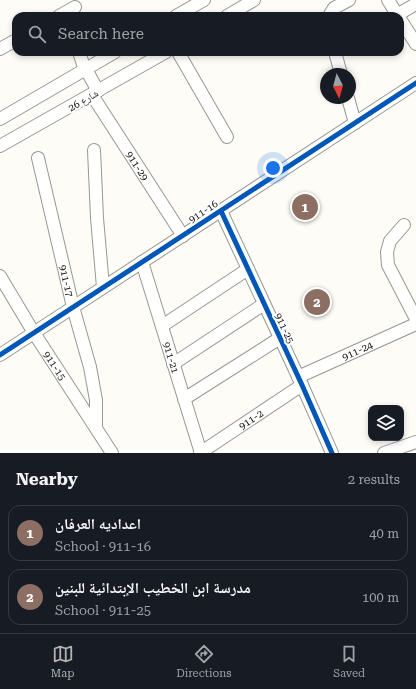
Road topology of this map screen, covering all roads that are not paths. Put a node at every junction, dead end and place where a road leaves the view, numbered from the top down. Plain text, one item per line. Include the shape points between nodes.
1 (204, 0) edge
2 (254, 0) edge
3 (349, 0) edge
4 (388, 0) edge
5 (414, 4) edge
6 (183, 12) edge
7 (234, 12) edge
8 (332, 12) edge
9 (395, 12) edge
10 (404, 12) edge
11 (404, 26) edge
12 (12, 42) edge
13 (416, 44) edge
14 (0, 49) edge
15 (80, 56) edge
16 (108, 56) edge
17 (159, 56) edge
18 (180, 56) edge
19 (336, 56) edge
20 (339, 68) edge
21 (85, 69) junction
22 (416, 82) edge
23 (95, 93) junction
24 (350, 104) edge
25 (0, 119) edge
26 (356, 123) junction
27 (227, 137) dead end
28 (0, 146) edge
29 (94, 150) dead end
30 (38, 158) dead end
31 (221, 211) junction
32 (404, 225) dead end
33 (182, 236) junction
34 (142, 262) junction
35 (248, 269) junction
36 (0, 276) edge
37 (104, 287) junction
38 (264, 304) junction
39 (74, 307) junction
40 (416, 319) edge
41 (416, 324) edge
42 (162, 326) junction
43 (34, 333) junction
44 (280, 338) junction
45 (0, 355) edge
46 (173, 364) junction
47 (300, 381) junction
48 (184, 399) junction
49 (96, 428) junction
50 (416, 442) edge
51 (219, 448) edge
52 (112, 453) edge
53 (201, 453) edge
54 (332, 453) edge
55 (384, 453) edge

1 - 6 street
2 - 7 street
3 - 8 street
4 - 9 street
5 - 10 street
11 - 13 street
12 - 14 street
15 - 21 street, 911-29
16 - 21 street
17 - 23 street, شارع 26
18 - 27 street
19 - 20 street
21 - 23 street, 911-29
21 - 25 street
22 - 26 street, 911-16
23 - 28 street, شارع 26
23 - 33 street, 911-29
24 - 26 street
26 - 31 street, 911-16
29 - 37 street
30 - 39 street, 911-17
31 - 33 street, 911-16
31 - 35 street, 911-25
32 - 40 street via 390,241 387,252 388,265
33 - 34 street, 911-16
34 - 37 street, 911-16
34 - 42 street, 911-21
35 - 38 street, 911-25
35 - 42 street
36 - 43 street, 911-15
37 - 39 street, 911-16
38 - 44 street, 911-25
38 - 46 street
39 - 43 street, 911-16
39 - 49 street, 911-17 via 90,367 96,400
41 - 47 street, 911-24
42 - 46 street, 911-21
43 - 45 street, 911-16
43 - 49 street, 911-15
44 - 47 street, 911-25
44 - 48 street
46 - 48 street, 911-21
47 - 51 street, 911-2
47 - 54 street, 911-25
48 - 53 street, 911-21
49 - 52 street, 911-15
50 - 55 street
51 - 53 street, 911-2

